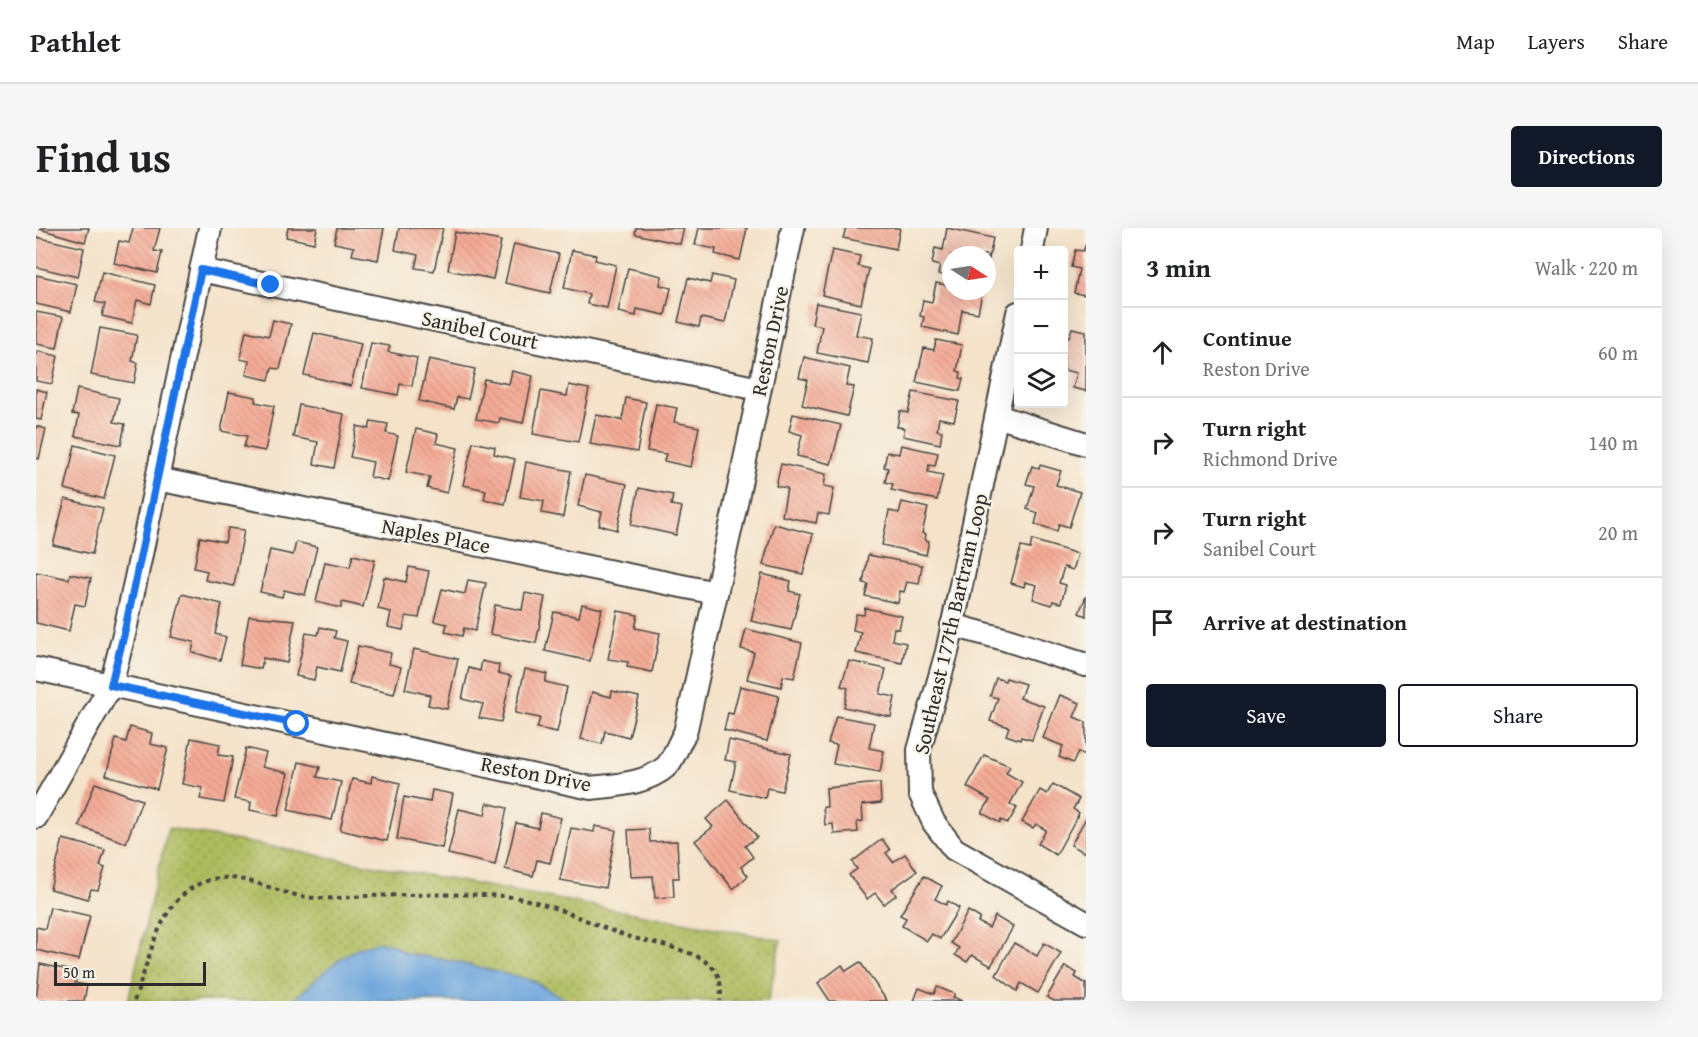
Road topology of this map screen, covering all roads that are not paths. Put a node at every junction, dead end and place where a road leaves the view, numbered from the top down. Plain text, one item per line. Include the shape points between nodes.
1 (210, 228) edge
2 (793, 228) edge
3 (1036, 228) edge
4 (1033, 246) edge
5 (201, 270) junction
6 (1014, 333) edge
7 (759, 390) junction
8 (997, 416) junction
9 (1086, 444) edge
10 (157, 479) junction
11 (716, 593) junction
12 (952, 625) junction
13 (1086, 665) edge
14 (36, 669) edge
15 (111, 685) junction
16 (36, 817) edge
17 (1086, 923) edge

1 - 5 street
2 - 7 street, Reston Drive
3 - 4 street
5 - 7 street, Sanibel Court
5 - 10 street
6 - 8 street, Southeast 177th Bartram Loop
7 - 11 street, Reston Drive
8 - 9 street
8 - 12 street, Southeast 177th Bartram Loop
10 - 11 street, Naples Place
10 - 15 street
11 - 15 street, Reston Drive via 684,732 668,765 629,784 591,788
12 - 13 street
12 - 17 street, Southeast 177th Bartram Loop via 919,750 921,793 934,823 954,849
14 - 15 street, Reston Drive
15 - 16 street

